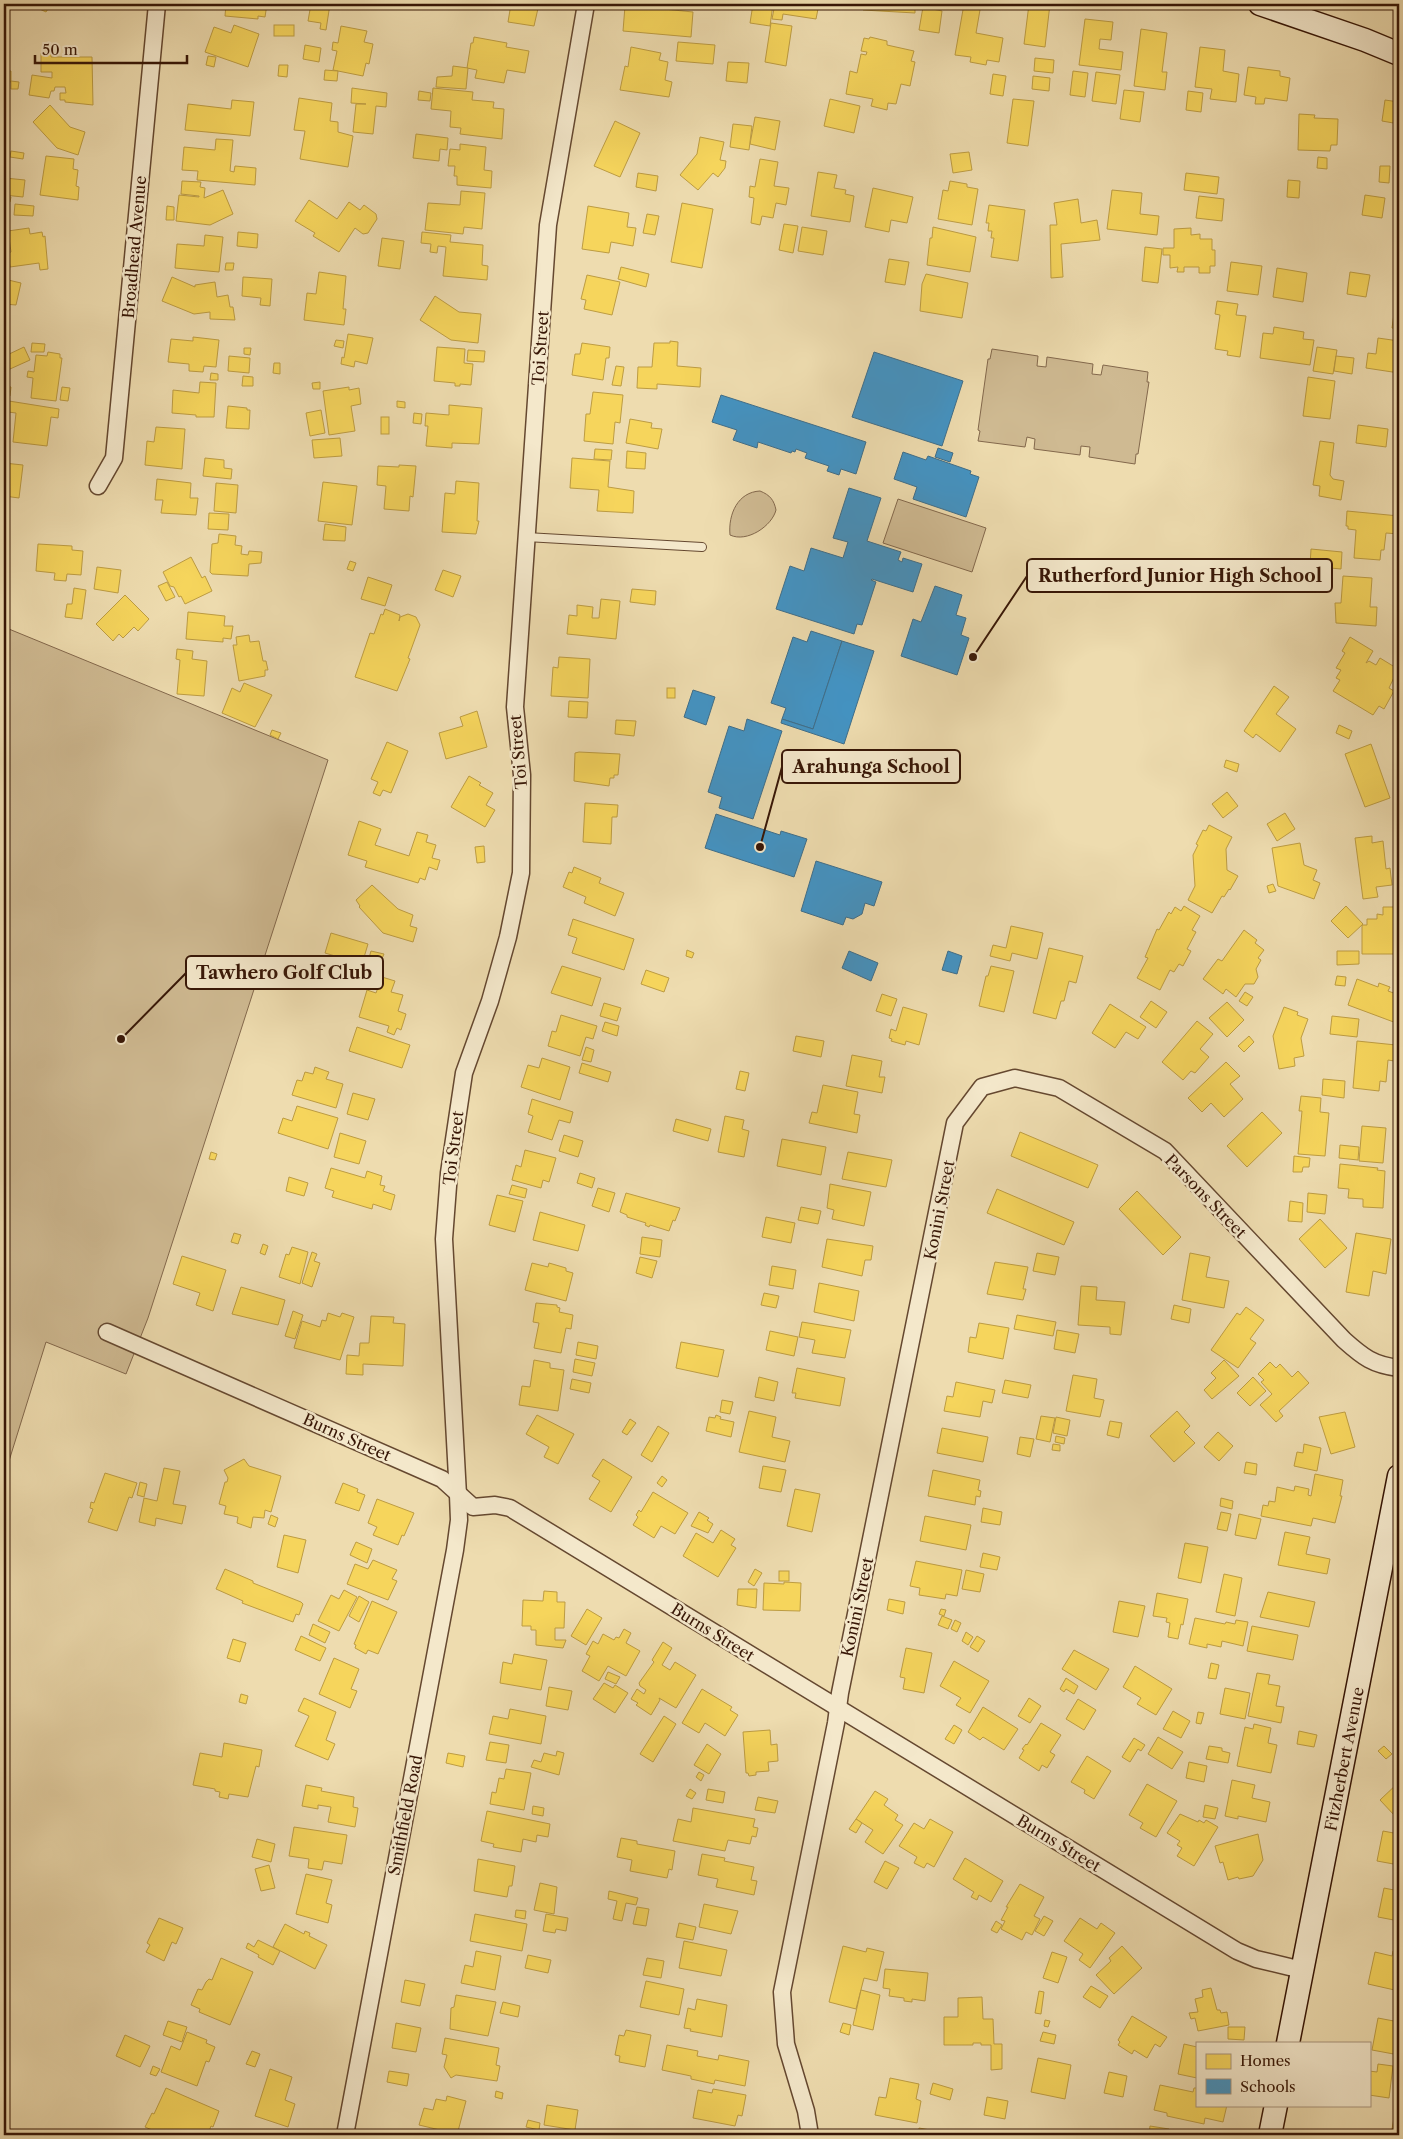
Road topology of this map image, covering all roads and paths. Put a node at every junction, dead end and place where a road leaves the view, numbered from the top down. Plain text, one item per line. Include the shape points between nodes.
1 (157, 4) edge
2 (586, 4) edge
3 (1260, 4) edge
4 (1399, 54) edge
5 (98, 486) dead end
6 (526, 537) junction
7 (702, 547) dead end
8 (982, 1087) joint
9 (107, 1332) dead end
10 (1399, 1368) edge
11 (1399, 1476) edge
12 (458, 1495) junction
13 (838, 1709) junction
14 (1302, 1970) junction
15 (1288, 2042) edge
16 (1276, 2106) edge
17 (345, 2135) edge
18 (810, 2135) edge
19 (1270, 2135) edge

1 - 5 street, Broadhead Avenue via 114,458
2 - 6 street, Toi Street via 548,226
3 - 4 main road
6 - 7 lane
6 - 12 street, Toi Street via 515,707 522,775 521,873 490,1001 464,1073 449,1173 444,1239
8 - 10 street, Parsons Street via 1015,1078 1059,1088 1164,1151 1344,1340 1378,1365
8 - 13 street, Konini Street via 955,1123
9 - 12 street, Burns Street via 442,1478
11 - 14 main road, Fitzherbert Avenue
12 - 13 street, Burns Street via 473,1507 510,1508
12 - 17 street, Smithfield Road via 455,1550
13 - 14 street, Burns Street via 1237,1951
13 - 18 street, Konini Street via 782,1992 786,2044
14 - 15 main road, Fitzherbert Avenue
16 - 19 main road

